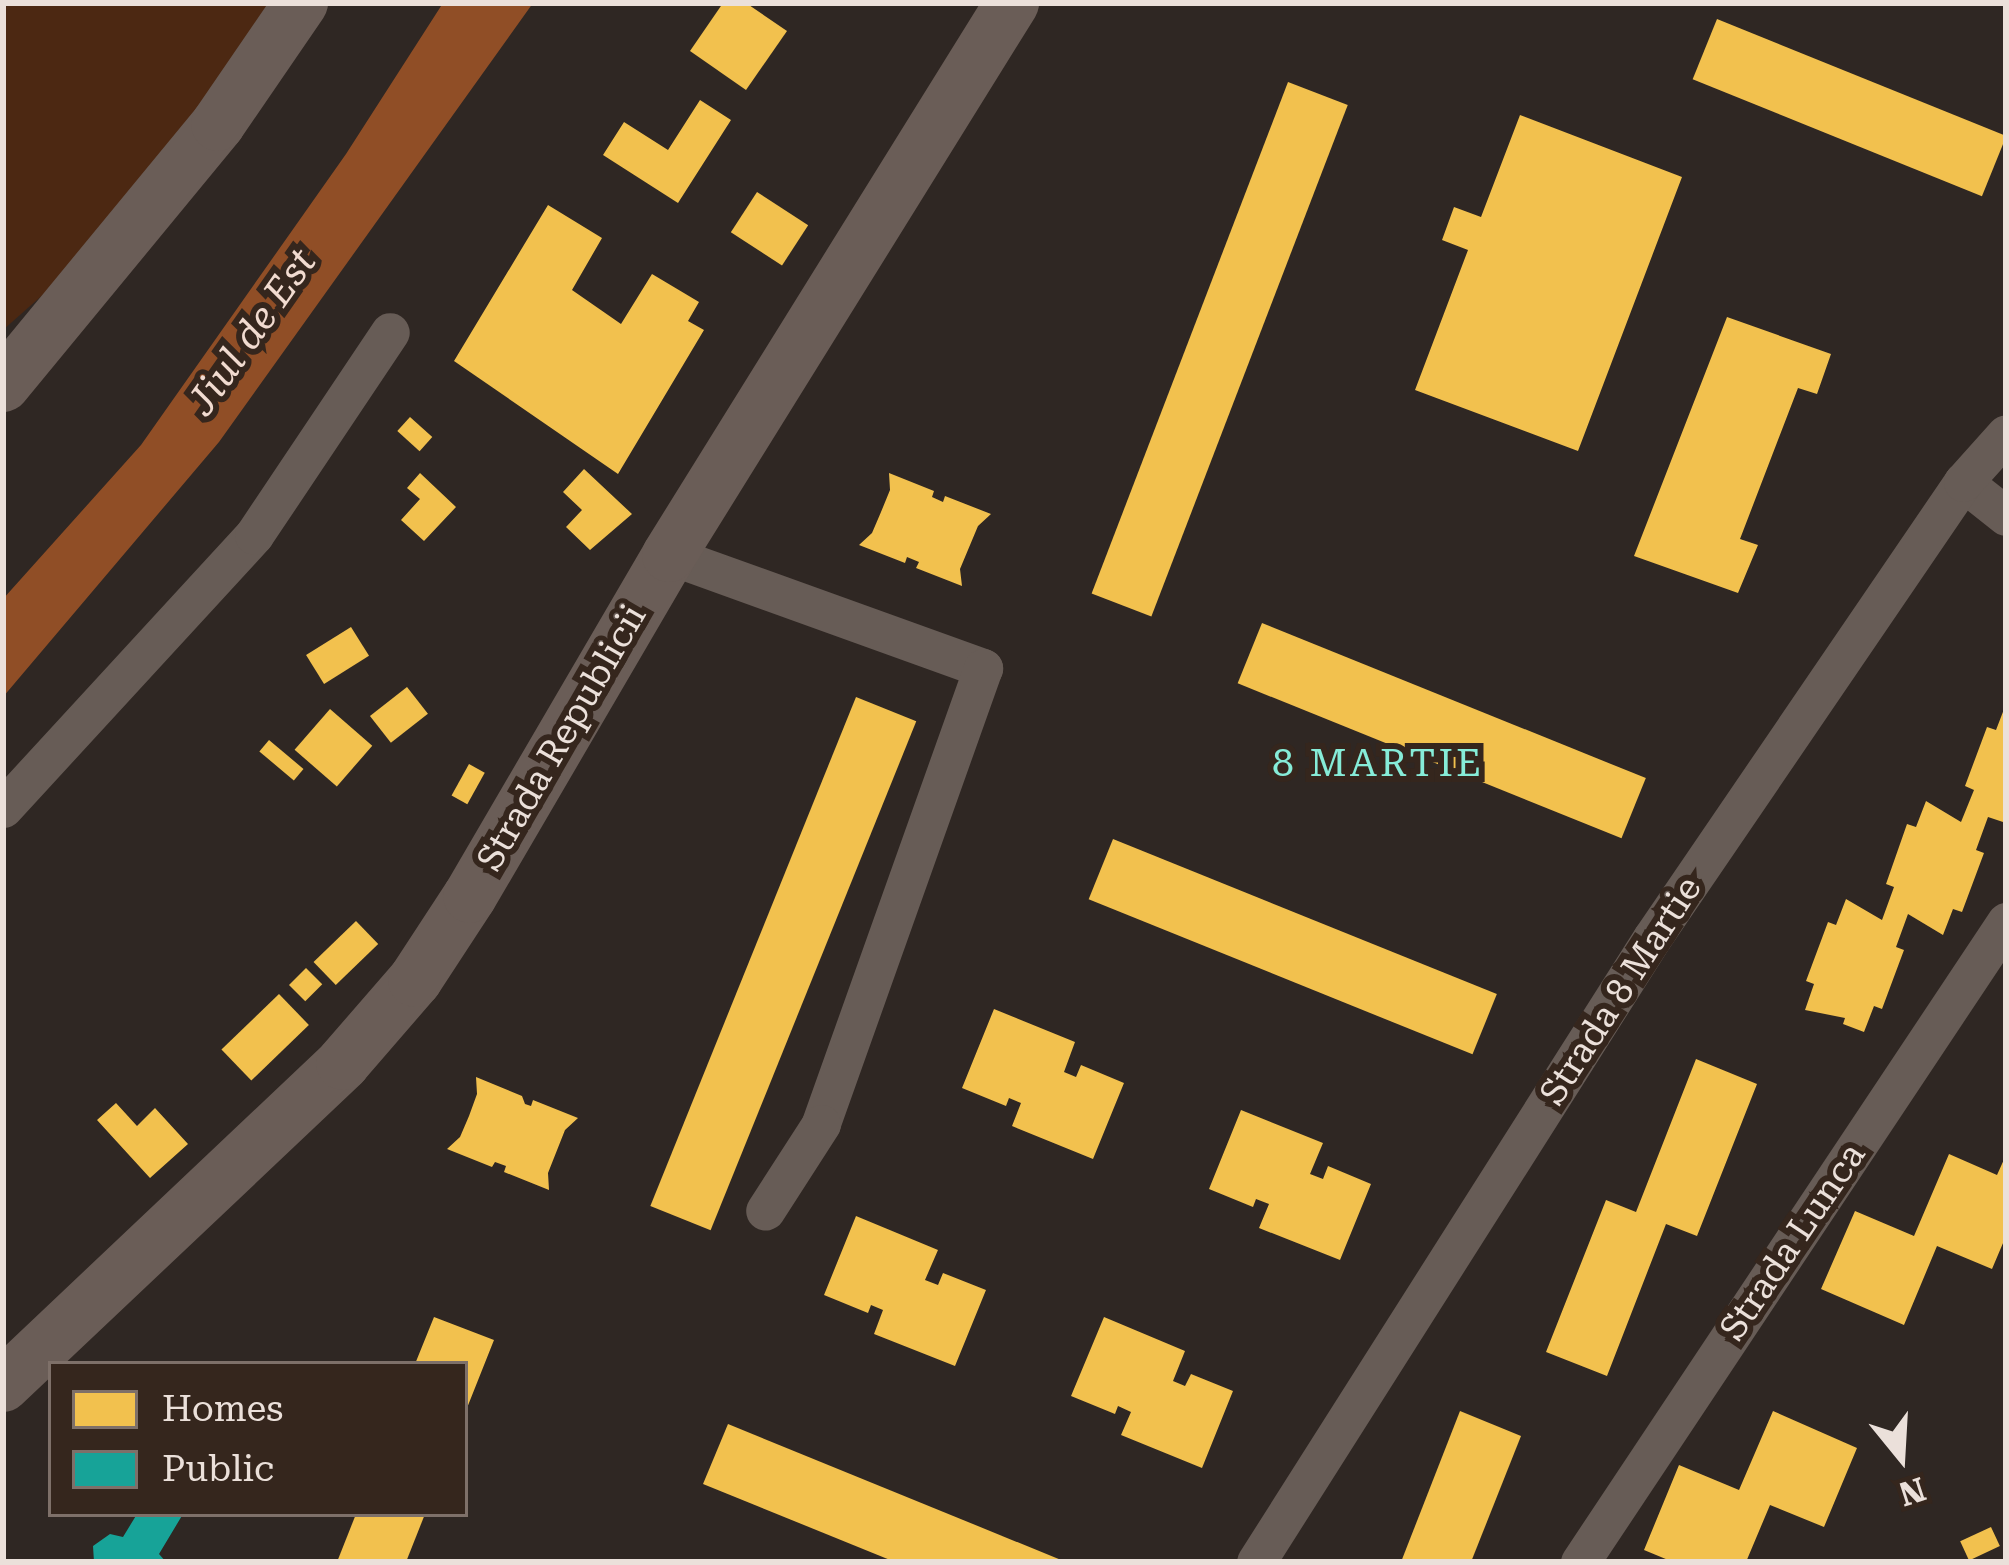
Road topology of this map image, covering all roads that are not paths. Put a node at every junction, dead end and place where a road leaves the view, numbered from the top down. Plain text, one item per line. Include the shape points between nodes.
1 (301, 3) edge
2 (1012, 3) edge
3 (390, 332) dead end
4 (3, 385) edge
5 (2006, 434) edge
6 (1963, 482) junction
7 (2006, 516) edge
8 (669, 555) junction
9 (3, 808) edge
10 (2006, 922) edge
11 (765, 1211) dead end
12 (3, 1385) edge
13 (1256, 1562) edge
14 (1580, 1562) edge

1 - 4 main road via 218,124
2 - 8 main road, Strada Republicii
3 - 9 street via 254,535
5 - 6 street, Strada 8 Martie
6 - 7 street
6 - 13 street, Strada 8 Martie via 1652,938
8 - 11 street via 983,668 821,1124
8 - 12 main road, Strada Republicii via 415,980 343,1063
10 - 14 street, Strada Lunca

